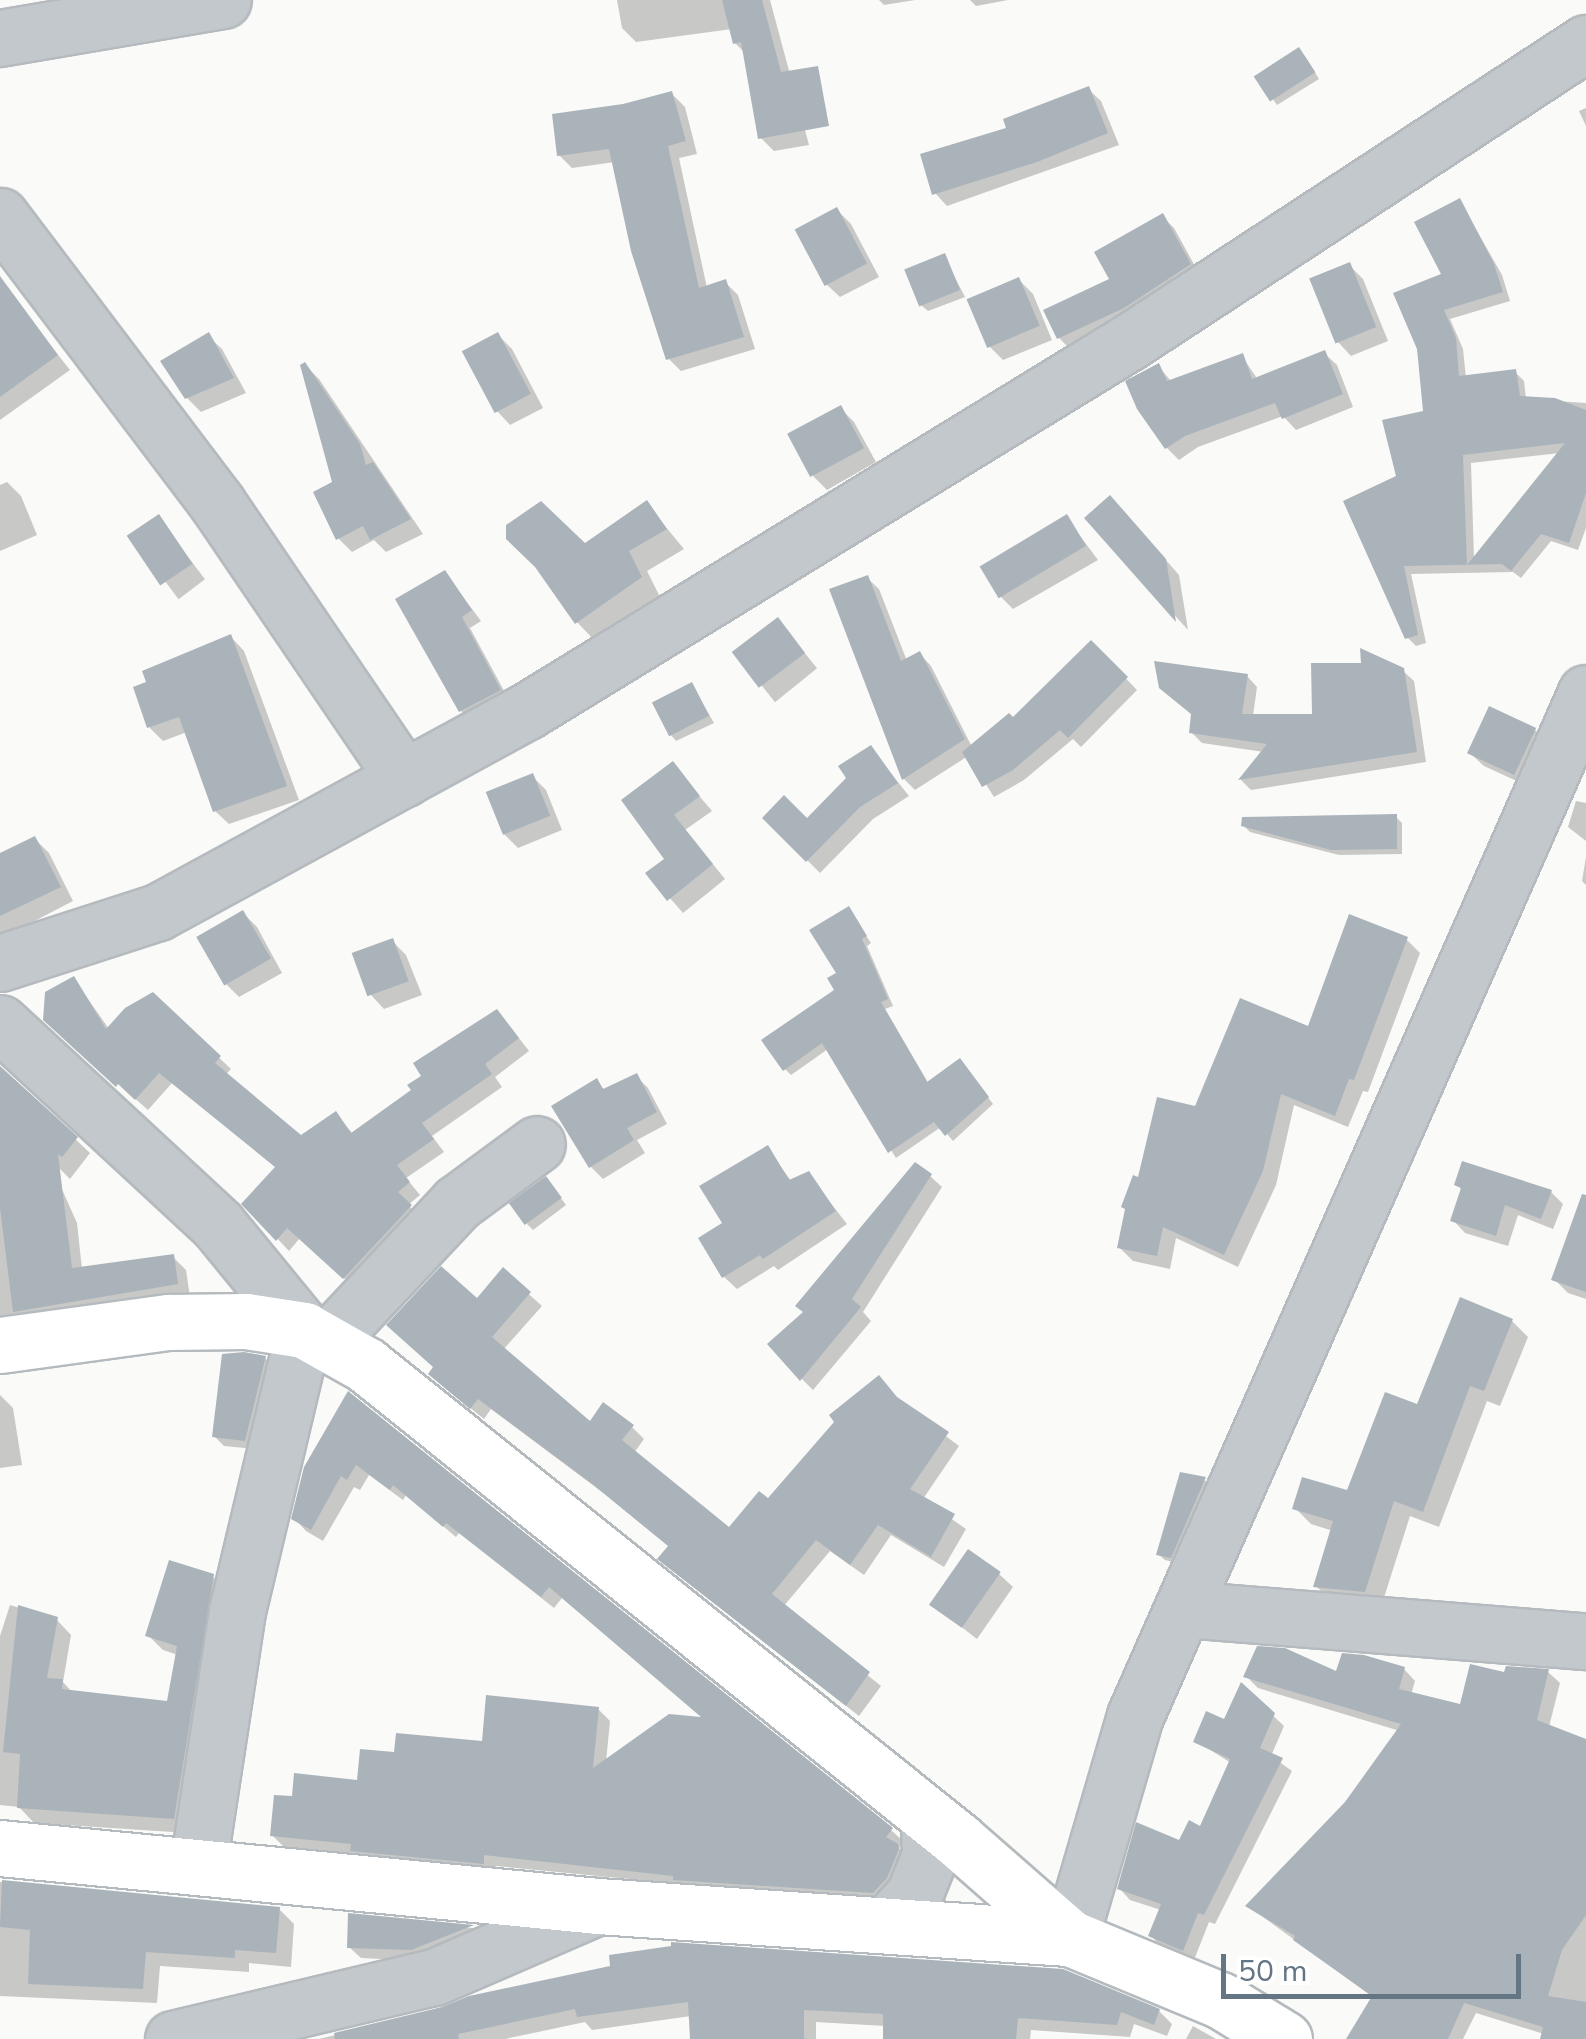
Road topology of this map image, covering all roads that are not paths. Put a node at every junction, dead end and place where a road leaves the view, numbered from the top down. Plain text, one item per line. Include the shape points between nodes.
1 (223, 0) edge
2 (0, 38) edge
3 (1586, 42) edge
4 (0, 216) edge
5 (1586, 694) edge
6 (404, 778) junction
7 (0, 963) edge
8 (0, 1023) edge
9 (537, 1144) dead end
10 (315, 1337) junction
11 (0, 1345) edge
12 (1184, 1609) junction
13 (1586, 1642) edge
14 (929, 1817) junction
15 (0, 1848) edge
16 (198, 1867) junction
17 (598, 1906) junction
18 (887, 1925) junction
19 (1070, 1938) junction
20 (173, 2039) edge
21 (1284, 2039) edge

1 - 2 street
3 - 6 street via 1128,342 527,711
4 - 6 street via 217,503
5 - 12 street
6 - 7 street via 158,912
8 - 10 street via 218,1225
9 - 10 street via 457,1203
10 - 11 main road via 246,1321 169,1322
10 - 14 main road via 366,1365
10 - 16 street via 237,1610
12 - 13 street
12 - 19 street via 1136,1716
14 - 18 street via 930,1855 914,1895
14 - 19 main road
15 - 16 main road
16 - 17 main road
17 - 18 main road
17 - 20 street via 434,1977
18 - 19 main road
19 - 21 main road via 1220,2000

